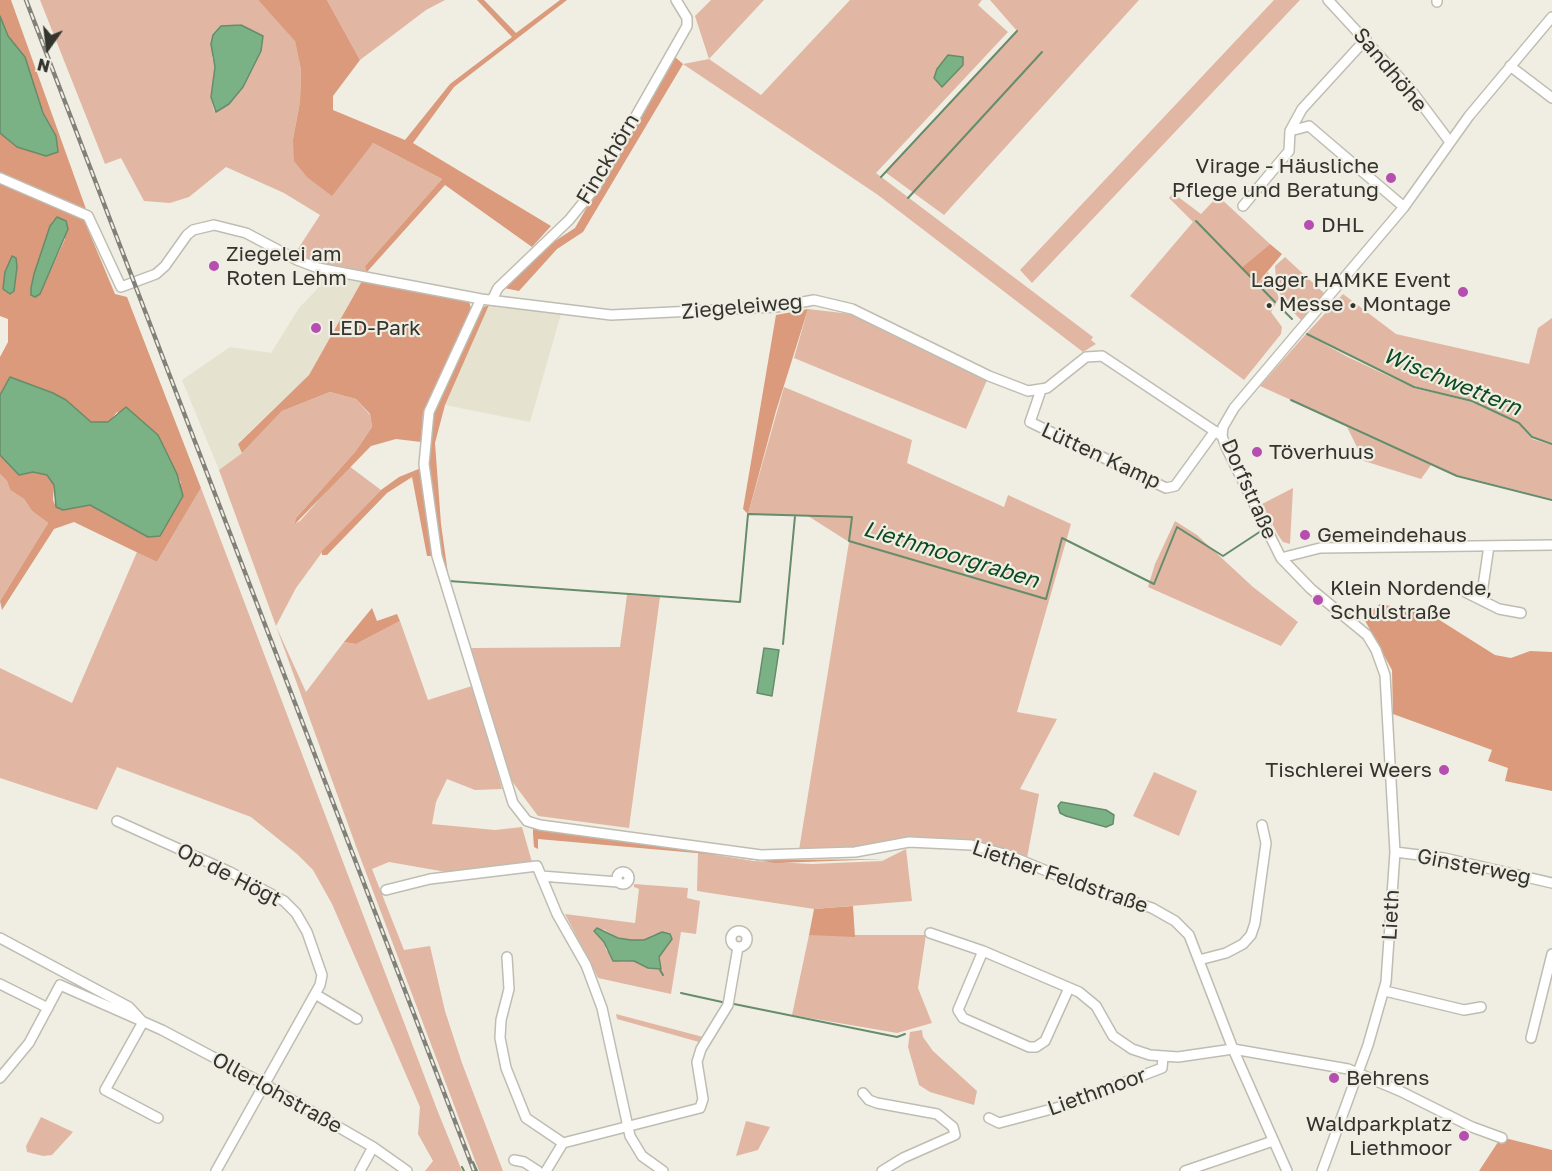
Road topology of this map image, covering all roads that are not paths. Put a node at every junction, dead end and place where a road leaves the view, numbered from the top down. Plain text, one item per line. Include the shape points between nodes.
1 (675, 0) edge
2 (1328, 0) edge
3 (1552, 17) edge
4 (1366, 39) junction
5 (1510, 66) junction
6 (1552, 98) edge
7 (1290, 131) junction
8 (1450, 142) junction
9 (0, 178) edge
10 (1243, 206) dead end
11 (1404, 207) junction
12 (481, 299) junction
13 (492, 300) junction
14 (1041, 390) junction
15 (1219, 434) junction
16 (1552, 545) edge
17 (1489, 546) junction
18 (1281, 558) junction
19 (1465, 592) dead end
20 (1481, 600) junction
21 (1521, 613) dead end
22 (1376, 650) joint
23 (117, 821) dead end
24 (1262, 825) dead end
25 (1395, 852) junction
26 (541, 876) junction
27 (618, 882) dead end
28 (1552, 883) edge
29 (386, 890) dead end
30 (930, 933) dead end
31 (0, 938) edge
32 (738, 947) dead end
33 (983, 951) junction
34 (1552, 954) edge
35 (507, 957) dead end
36 (1199, 960) junction
37 (0, 984) edge
38 (1068, 988) junction
39 (1385, 991) junction
40 (315, 994) junction
41 (1481, 1007) dead end
42 (48, 1008) junction
43 (357, 1019) dead end
44 (143, 1022) junction
45 (1530, 1038) dead end
46 (1233, 1049) junction
47 (1163, 1057) junction
48 (1358, 1072) junction
49 (0, 1078) edge
50 (264, 1084) junction
51 (863, 1093) dead end
52 (158, 1118) dead end
53 (989, 1118) dead end
54 (627, 1127) junction
55 (1502, 1138) dead end
56 (1273, 1141) junction
57 (563, 1143) junction
58 (374, 1147) junction
59 (514, 1160) dead end
60 (216, 1171) edge
61 (360, 1171) edge
62 (407, 1171) edge
63 (538, 1171) edge
64 (546, 1171) edge
65 (663, 1171) edge
66 (882, 1171) edge
67 (1185, 1171) edge
68 (1287, 1171) edge
69 (1322, 1171) edge

1 - 13 street, Finckhörn via 687,18 687,26 595,188 569,220 498,288
2 - 4 street, Sandhöhe
3 - 5 street, Dorfstraße
4 - 7 street via 1302,110
4 - 8 street, Sandhöhe
5 - 6 street
5 - 8 street, Dorfstraße
7 - 10 street via 1289,151
7 - 11 street via 1309,126
8 - 11 street, Dorfstraße
9 - 12 street, Ziegeleiweg via 88,216 118,284 124,287 156,274 193,230 214,225 246,233 318,268
11 - 15 street, Dorfstraße via 1234,408
12 - 13 street, Ziegeleiweg
12 - 36 street, Liether Feldstraße via 429,412 424,464 437,556 513,803 527,821 761,855 855,852 909,842 971,844 1161,912 1189,935
13 - 14 street, Ziegeleiweg via 611,315 776,307 814,300 852,309 1014,388
14 - 15 street via 1086,357 1102,356
14 - 15 street, Lütten Kamp via 1030,422 1166,488 1174,486
15 - 18 street, Dorfstraße
16 - 17 street
17 - 18 street via 1320,548
17 - 20 street
18 - 22 street, Dorfstraße via 1311,589 1353,621
19 - 20 street
20 - 21 street
22 - 25 street, Lieth via 1385,675
23 - 40 street, Op de Högt via 284,901 296,913 315,951 322,975
24 - 36 street via 1266,843 1251,935 1226,953
25 - 28 street, Ginsterweg via 1444,858
25 - 39 street, Lieth
26 - 27 street
26 - 29 street via 537,866 430,879
26 - 54 street via 586,965 602,1008
30 - 33 street
31 - 44 street, Ollerlohstraße via 129,1007
32 - 54 street via 728,1005 697,1062 703,1099 700,1108
33 - 38 street
33 - 38 street via 958,1011 963,1018 1029,1047 1045,1041
34 - 45 street
35 - 57 street via 509,988 500,1038 506,1068 526,1118
36 - 46 street, Liether Feldstraße
37 - 42 street
38 - 47 street via 1090,999 1120,1042
39 - 41 street via 1464,1010
39 - 48 street, Lieth
40 - 43 street
40 - 50 street, Op de Högt
42 - 44 street, Ollerlohstraße via 60,985
42 - 49 street via 29,1043
44 - 50 street, Ollerlohstraße
44 - 52 street via 105,1090
46 - 47 street, Liethmoor
46 - 48 street, Liethmoor
46 - 56 street, Liether Feldstraße
47 - 53 street, Liethmoor via 1162,1068 1063,1106 999,1123
48 - 55 street, Liethmoor
48 - 69 street, Lieth
50 - 58 street, Ollerlohstraße
50 - 60 street, Op de Högt
51 - 66 street via 877,1103 937,1114 953,1127 955,1135
54 - 57 street
54 - 65 street via 642,1156
56 - 67 street
56 - 68 street, Liether Feldstraße
57 - 64 street
58 - 61 street
58 - 62 street, Ollerlohstraße
59 - 63 street

